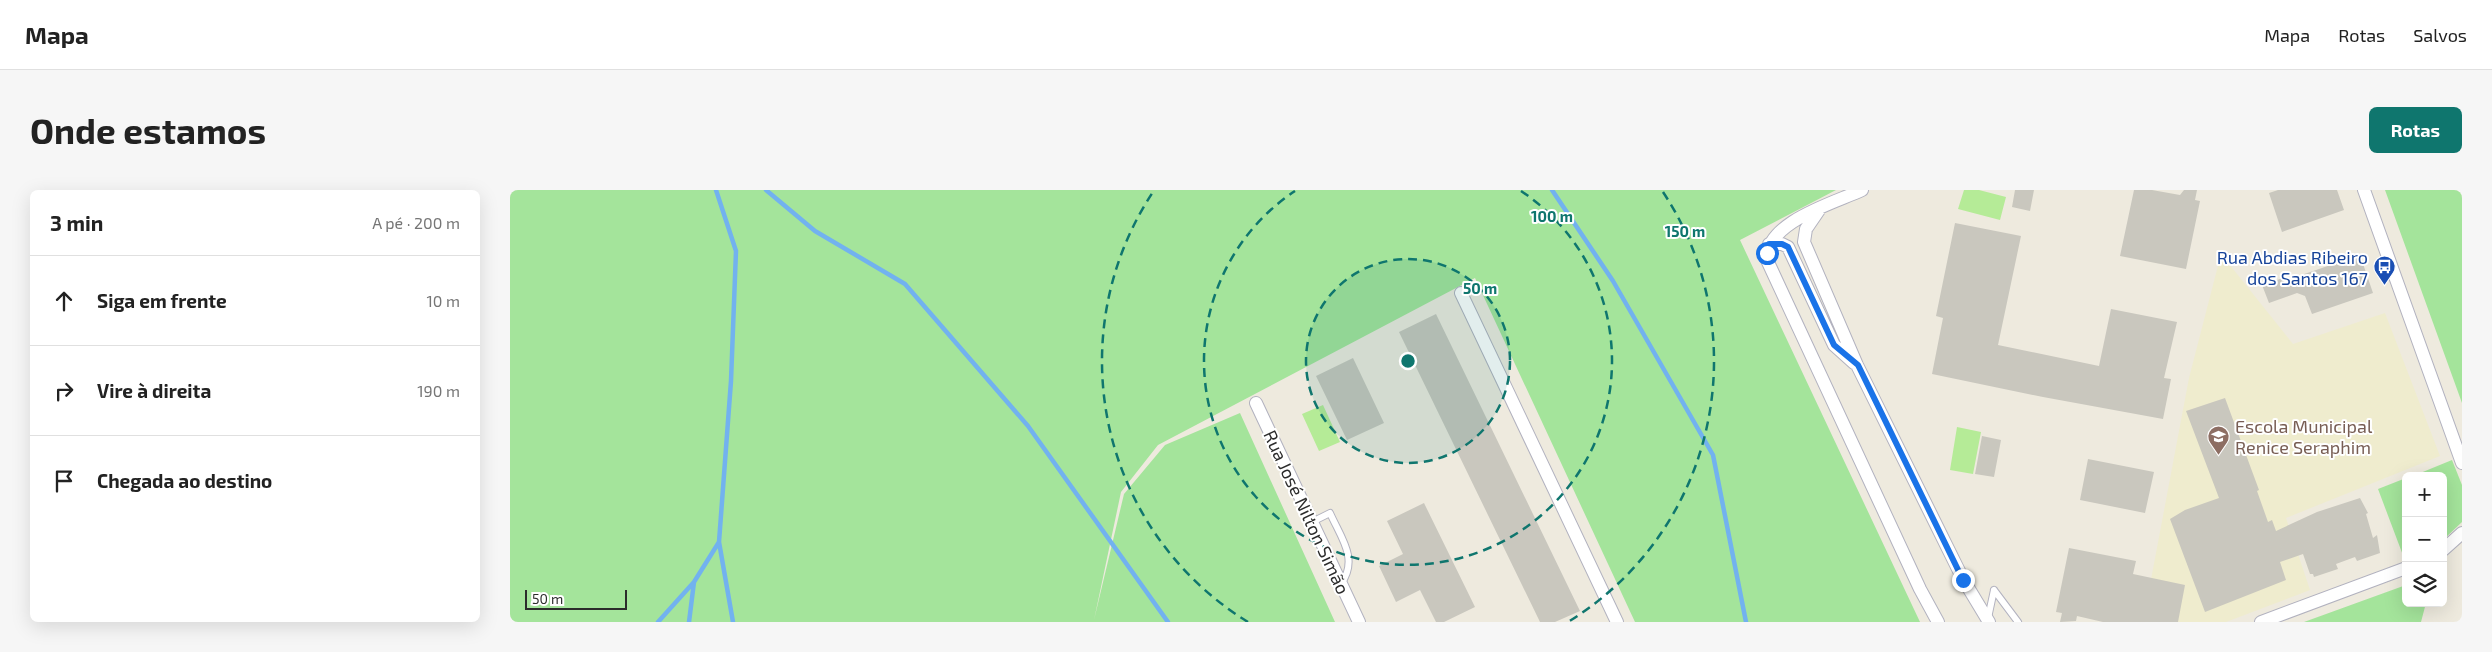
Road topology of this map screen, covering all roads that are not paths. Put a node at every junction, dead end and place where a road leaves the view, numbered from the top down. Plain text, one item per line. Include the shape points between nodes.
1 (1862, 190) edge
2 (2364, 190) edge
3 (1819, 210) junction
4 (1769, 244) junction
5 (1461, 293) dead end
6 (1858, 365) junction
7 (1256, 403) dead end
8 (2462, 463) edge
9 (1312, 522) junction
10 (2462, 534) edge
11 (2447, 547) edge
12 (2462, 548) edge
13 (2447, 554) edge
14 (2402, 569) edge
15 (1341, 584) junction
16 (1988, 621) edge
17 (1359, 622) edge
18 (1617, 622) edge
19 (1938, 622) edge
20 (2018, 622) edge
21 (2261, 622) edge

1 - 3 street
2 - 8 street
3 - 4 street via 1792,222
3 - 6 street via 1806,229 1804,242
4 - 6 street via 1788,247 1834,345
4 - 19 street via 1770,269 1920,590
5 - 18 street
6 - 16 street via 1963,580
7 - 9 street, Rua José Nilton Simão
9 - 15 street, Rua José Nilton Simão
9 - 15 lane via 1330,513 1350,558 1348,574
10 - 11 street
12 - 13 street
14 - 21 street
15 - 17 street, Rua José Nilton Simão
16 - 20 lane via 1994,590

